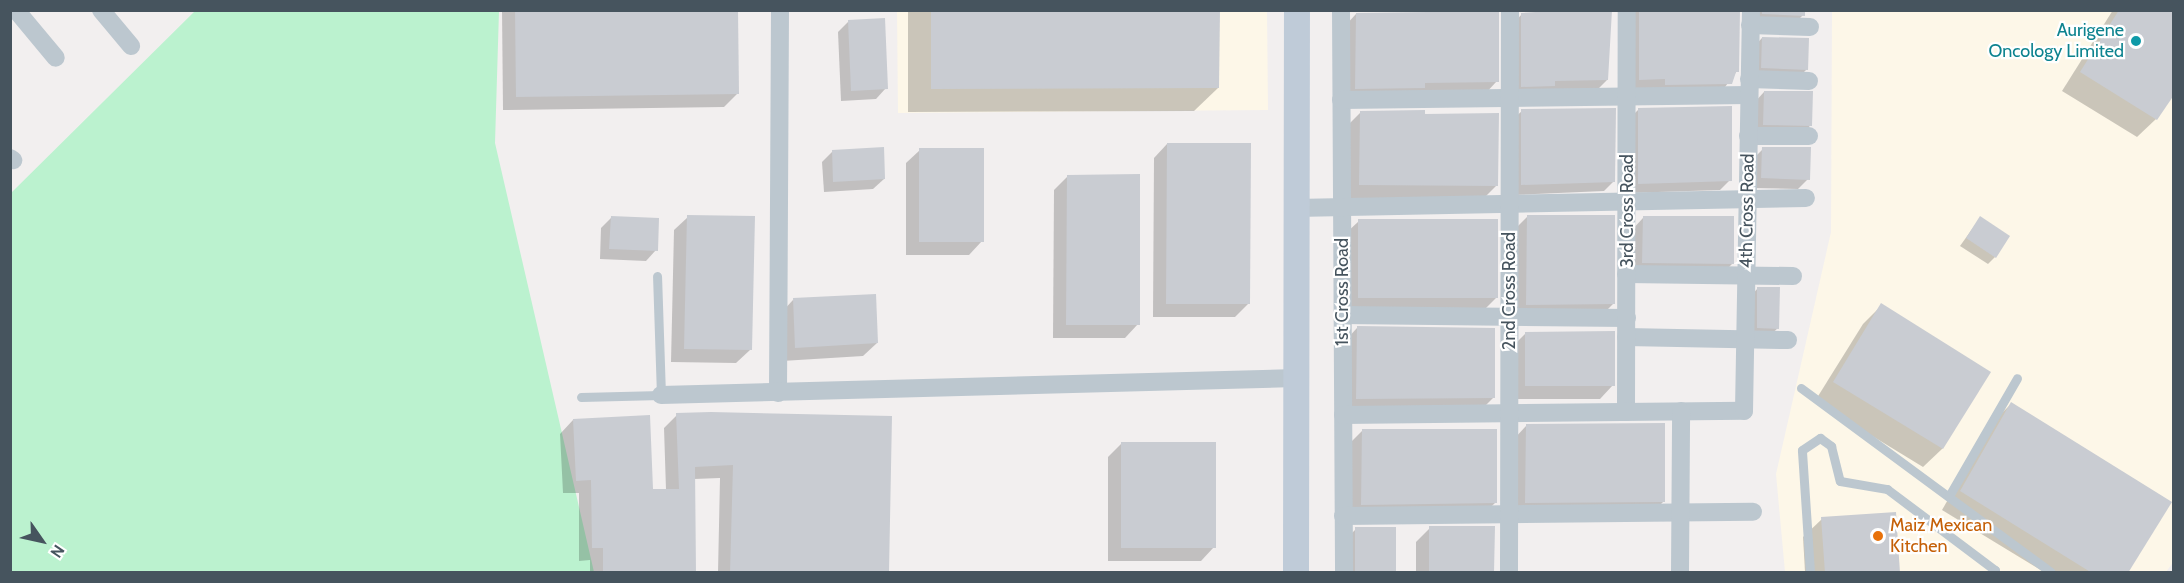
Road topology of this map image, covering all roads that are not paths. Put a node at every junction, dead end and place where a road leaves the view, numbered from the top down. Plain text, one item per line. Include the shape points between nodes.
1 (16, 10) edge
2 (101, 10) edge
3 (780, 10) edge
4 (1297, 10) edge
5 (1341, 10) edge
6 (1510, 10) edge
7 (1627, 10) edge
8 (1750, 18) edge
9 (1810, 27) dead end
10 (131, 46) dead end
11 (56, 58) dead end
12 (1809, 81) dead end
13 (1749, 87) junction
14 (1627, 97) junction
15 (1510, 98) junction
16 (1341, 100) junction
17 (1748, 136) junction
18 (1809, 136) dead end
19 (1806, 198) dead end
20 (1748, 200) junction
21 (1627, 202) junction
22 (1510, 204) junction
23 (1342, 207) junction
24 (1295, 208) junction
25 (1626, 274) junction
26 (1746, 275) junction
27 (657, 276) dead end
28 (1793, 276) dead end
29 (1342, 315) junction
30 (1509, 317) junction
31 (1627, 318) junction
32 (1626, 337) junction
33 (1745, 339) junction
34 (1788, 340) dead end
35 (1296, 378) junction
36 (2017, 378) dead end
37 (1802, 388) dead end
38 (778, 393) junction
39 (661, 395) junction
40 (580, 397) dead end
41 (1681, 411) junction
42 (1626, 412) junction
43 (1509, 413) junction
44 (1343, 415) junction
45 (1949, 496) junction
46 (1753, 512) dead end
47 (1680, 513) junction
48 (1509, 515) junction
49 (1343, 516) junction
50 (1996, 572) edge
51 (1296, 573) edge
52 (1344, 573) edge
53 (1509, 573) edge
54 (1680, 573) edge
55 (1810, 573) edge
56 (2051, 573) edge

1 - 11 street
2 - 10 street
3 - 38 street
4 - 24 street
5 - 16 street, 1st Cross Road
6 - 15 street, 2nd Cross Road
7 - 14 street, 3rd Cross Road
8 - 9 street
8 - 13 street, 4th Cross Road
12 - 13 street
13 - 14 street
13 - 17 street, 4th Cross Road
14 - 15 street
14 - 21 street, 3rd Cross Road
15 - 16 street
15 - 22 street, 2nd Cross Road
16 - 23 street, 1st Cross Road
17 - 18 street
17 - 20 street, 4th Cross Road
19 - 20 street
20 - 21 street
20 - 26 street, 4th Cross Road
21 - 22 street
21 - 25 street, 3rd Cross Road
22 - 23 street
22 - 30 street, 2nd Cross Road
23 - 24 street
23 - 29 street, 1st Cross Road
24 - 35 street
25 - 26 street
25 - 31 street, 3rd Cross Road
26 - 28 street
26 - 33 street, 4th Cross Road
27 - 39 lane
29 - 30 street
29 - 44 street, 1st Cross Road
30 - 31 street
30 - 43 street, 2nd Cross Road
31 - 32 street, 3rd Cross Road
32 - 33 street
32 - 42 street, 3rd Cross Road
33 - 34 street
33 - 41 street, 4th Cross Road via 1744,411
35 - 38 street
35 - 51 street
36 - 45 lane
37 - 45 lane
38 - 39 street
39 - 40 lane
41 - 42 street
41 - 47 street
42 - 43 street
43 - 44 street
43 - 48 street, 2nd Cross Road
44 - 49 street, 1st Cross Road
45 - 56 lane
46 - 47 street
47 - 48 street
47 - 54 street
48 - 49 street
48 - 53 street, 2nd Cross Road
49 - 52 street, 1st Cross Road
50 - 55 lane via 1887,489 1840,481 1831,446 1820,438 1802,450

